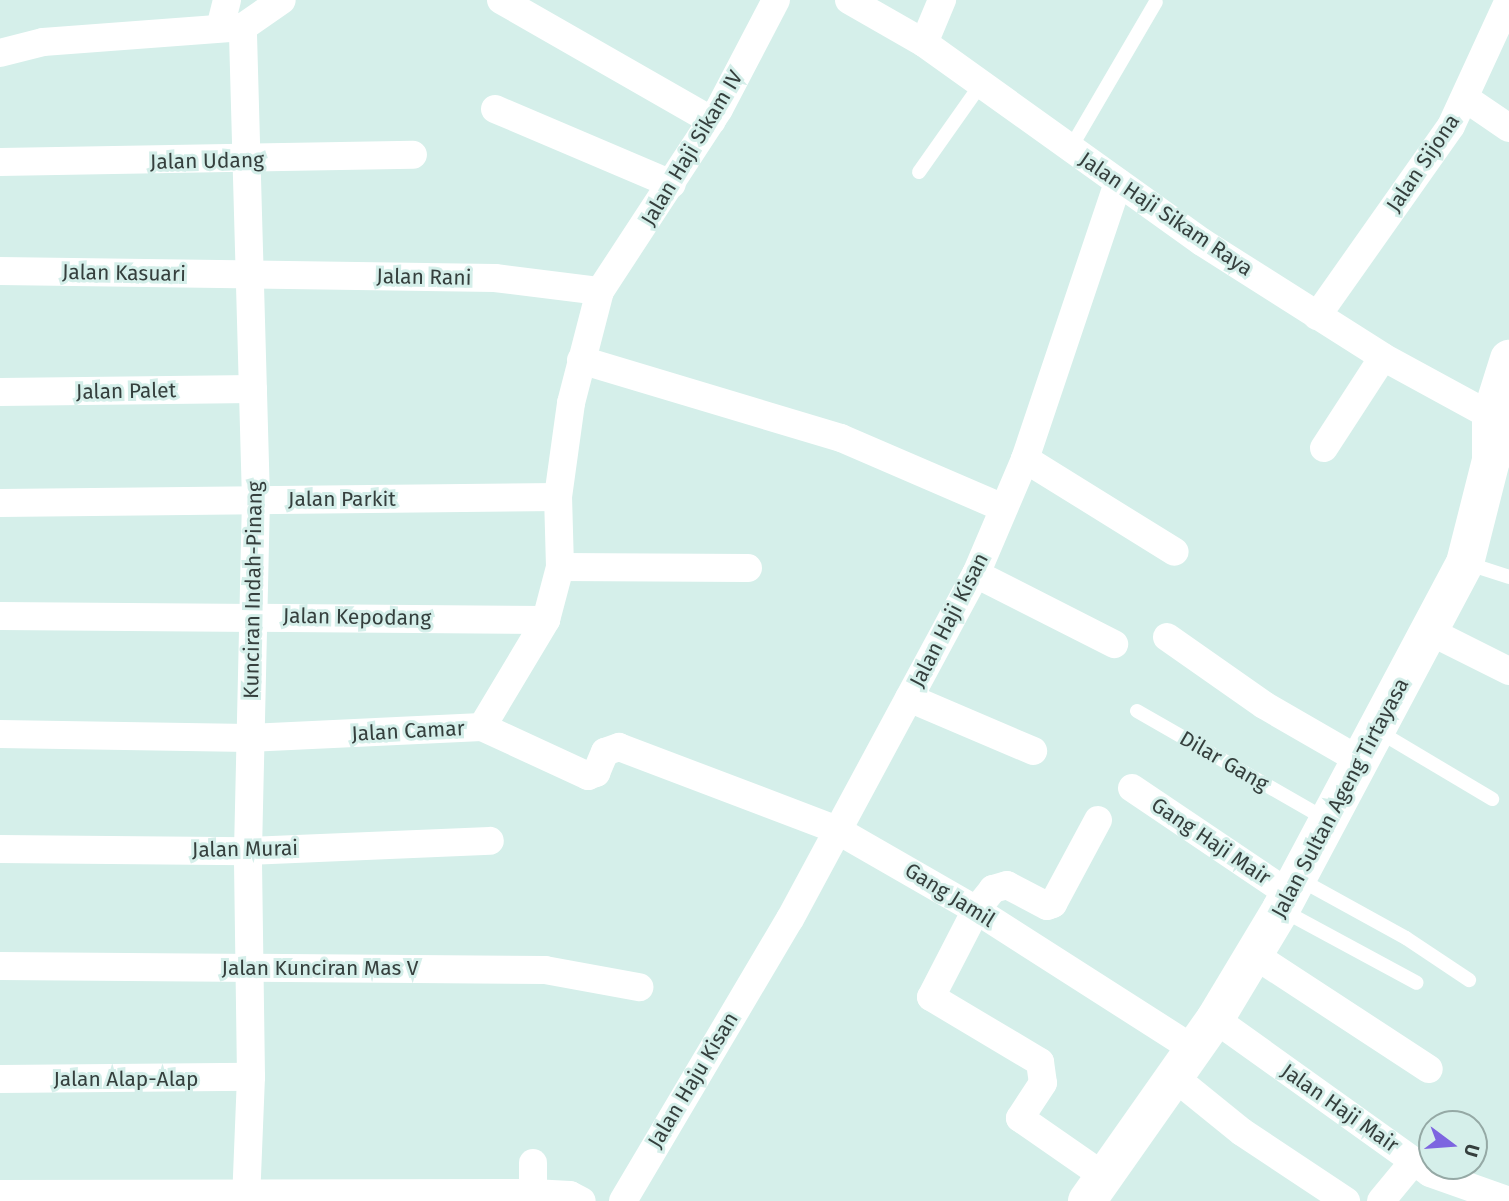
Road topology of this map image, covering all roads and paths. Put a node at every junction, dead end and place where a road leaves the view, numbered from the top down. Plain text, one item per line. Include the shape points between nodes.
1 (227, 0) edge
2 (282, 0) edge
3 (501, 0) edge
4 (776, 0) edge
5 (849, 0) edge
6 (942, 0) edge
7 (1509, 0) edge
8 (1156, 2) edge
9 (231, 27) junction
10 (924, 43) junction
11 (0, 53) edge
12 (981, 84) junction
13 (1465, 98) junction
14 (495, 109) dead end
15 (712, 121) junction
16 (1509, 128) edge
17 (1070, 149) junction
18 (413, 155) dead end
19 (245, 161) junction
20 (0, 162) edge
21 (919, 172) dead end
22 (1118, 182) junction
23 (672, 184) junction
24 (0, 271) edge
25 (247, 275) junction
26 (600, 290) junction
27 (1317, 316) junction
28 (1383, 357) junction
29 (1509, 359) edge
30 (581, 360) junction
31 (253, 389) junction
32 (0, 392) edge
33 (1491, 416) junction
34 (1324, 448) dead end
35 (1025, 459) junction
36 (558, 497) junction
37 (256, 500) junction
38 (0, 503) edge
39 (1001, 507) junction
40 (1175, 552) dead end
41 (1465, 562) junction
42 (560, 568) junction
43 (748, 568) dead end
44 (976, 574) junction
45 (1509, 577) edge
46 (255, 615) junction
47 (0, 616) edge
48 (546, 620) junction
49 (1429, 631) junction
50 (1167, 637) dead end
51 (1114, 644) dead end
52 (1509, 671) edge
53 (909, 698) junction
54 (1137, 711) dead end
55 (481, 727) junction
56 (0, 734) edge
57 (249, 737) junction
58 (1369, 746) junction
59 (1033, 751) dead end
60 (1132, 788) dead end
61 (1492, 799) dead end
62 (1319, 816) junction
63 (1098, 820) dead end
64 (838, 830) junction
65 (489, 841) dead end
66 (0, 849) edge
67 (248, 851) junction
68 (1289, 894) junction
69 (976, 910) junction
70 (1253, 954) junction
71 (765, 961) joint
72 (0, 966) edge
73 (253, 967) junction
74 (1469, 980) dead end
75 (1417, 983) dead end
76 (639, 987) dead end
77 (1215, 1019) junction
78 (1183, 1063) junction
79 (1429, 1069) dead end
80 (251, 1077) junction
81 (0, 1079) edge
82 (1414, 1161) junction
83 (533, 1163) dead end
84 (1095, 1188) edge
85 (1439, 1191) edge
86 (0, 1194) edge
87 (528, 1196) edge
88 (246, 1198) edge
89 (582, 1201) edge
90 (623, 1201) edge
91 (1346, 1201) edge
92 (1381, 1201) edge
93 (1509, 1201) edge

1 - 9 street, Kunciran Indah-Pinang
2 - 9 street
3 - 15 street
4 - 15 street, Jalan Haji Sikam IV
5 - 10 street, Jalan Haji Sikam Raya
6 - 10 street
7 - 13 street, Jalan Sijona
8 - 17 lane
9 - 11 street via 43,42
9 - 19 street, Kunciran Indah-Pinang
10 - 12 street, Jalan Haji Sikam Raya
12 - 17 street, Jalan Haji Sikam Raya
12 - 21 lane
13 - 16 street
13 - 27 street, Jalan Sijona via 1451,126
14 - 23 street
15 - 23 street, Jalan Haji Sikam IV
17 - 22 street, Jalan Haji Sikam Raya
18 - 19 street, Jalan Udang
19 - 20 street, Jalan Udang
19 - 25 street, Kunciran Indah-Pinang
22 - 27 street, Jalan Haji Sikam Raya
22 - 35 street, Jalan Haji Kisan
23 - 26 street, Jalan Haji Sikam IV
24 - 25 street, Jalan Kasuari
25 - 26 street, Jalan Rani via 495,278
25 - 31 street, Kunciran Indah-Pinang
26 - 30 street, Jalan Camar
27 - 28 street, Jalan Haji Sikam Raya
28 - 33 street, Jalan Haji Sikam Raya
28 - 34 street
29 - 33 main road, Jalan Sultan Ageng Tirtayasa
30 - 36 street, Jalan Camar
30 - 39 street via 841,438
31 - 32 street, Jalan Palet
31 - 37 street, Kunciran Indah-Pinang
33 - 41 main road, Jalan Sultan Ageng Tirtayasa via 1491,460
35 - 39 street, Jalan Haji Kisan
35 - 40 street
36 - 37 street, Jalan Parkit
36 - 42 street, Jalan Camar
37 - 38 street, Jalan Parkit
37 - 46 street, Kunciran Indah-Pinang
39 - 44 street, Jalan Haji Kisan
41 - 45 lane
41 - 49 main road, Jalan Sultan Ageng Tirtayasa
42 - 43 street
42 - 48 street, Jalan Camar
44 - 51 street
44 - 53 street, Jalan Haji Kisan
46 - 47 street, Jalan Kepodang
46 - 48 street, Jalan Kepodang
46 - 57 street, Kunciran Indah-Pinang
48 - 55 street, Jalan Camar
49 - 52 street
49 - 58 main road, Jalan Sultan Ageng Tirtayasa
50 - 58 street via 1264,705
53 - 59 street
53 - 64 street, Jalan Haji Kisan
54 - 62 lane, Dilar Gang
55 - 57 street, Jalan Camar
55 - 64 street, Gang Jamil via 588,776 596,773 611,747
56 - 57 street, Jalan Camar
57 - 67 street, Kunciran Indah-Pinang
58 - 61 lane
58 - 62 main road, Jalan Sultan Ageng Tirtayasa
60 - 68 street, Gang Haji Mair via 1186,827 1219,842
62 - 68 main road, Jalan Sultan Ageng Tirtayasa
63 - 69 street via 1053,904 1047,906 1007,885 993,889
64 - 69 street, Gang Jamil
64 - 71 street, Jalan Haji Kisan
65 - 67 street, Jalan Murai
66 - 67 street, Jalan Murai
67 - 73 street, Kunciran Indah-Pinang
68 - 70 main road, Jalan Sultan Ageng Tirtayasa
68 - 74 lane via 1406,938
68 - 75 lane
69 - 78 street, Gang Jamil
69 - 84 street via 931,997 1040,1062 1043,1083 1020,1118
70 - 77 main road, Jalan Sultan Ageng Tirtayasa
70 - 79 street
71 - 90 street, Jalan Haju Kisan
72 - 73 street, Jalan Kunciran Mas V
73 - 76 street, Jalan Kunciran Mas V via 545,970
73 - 80 street, Kunciran Indah-Pinang
77 - 78 main road, Jalan Sultan Ageng Tirtayasa
77 - 82 street, Jalan Haji Mair
78 - 84 main road, Jalan Sultan Ageng Tirtayasa
78 - 91 street, Gang Jamil via 1242,1132
80 - 81 street, Jalan Alap-Alap
80 - 88 street, Kunciran Indah-Pinang
82 - 85 street, Jalan Haji Mair
82 - 92 street
83 - 87 street
85 - 93 street, Jalan Haji Mair
86 - 88 street
87 - 88 street
87 - 89 street via 570,1195

